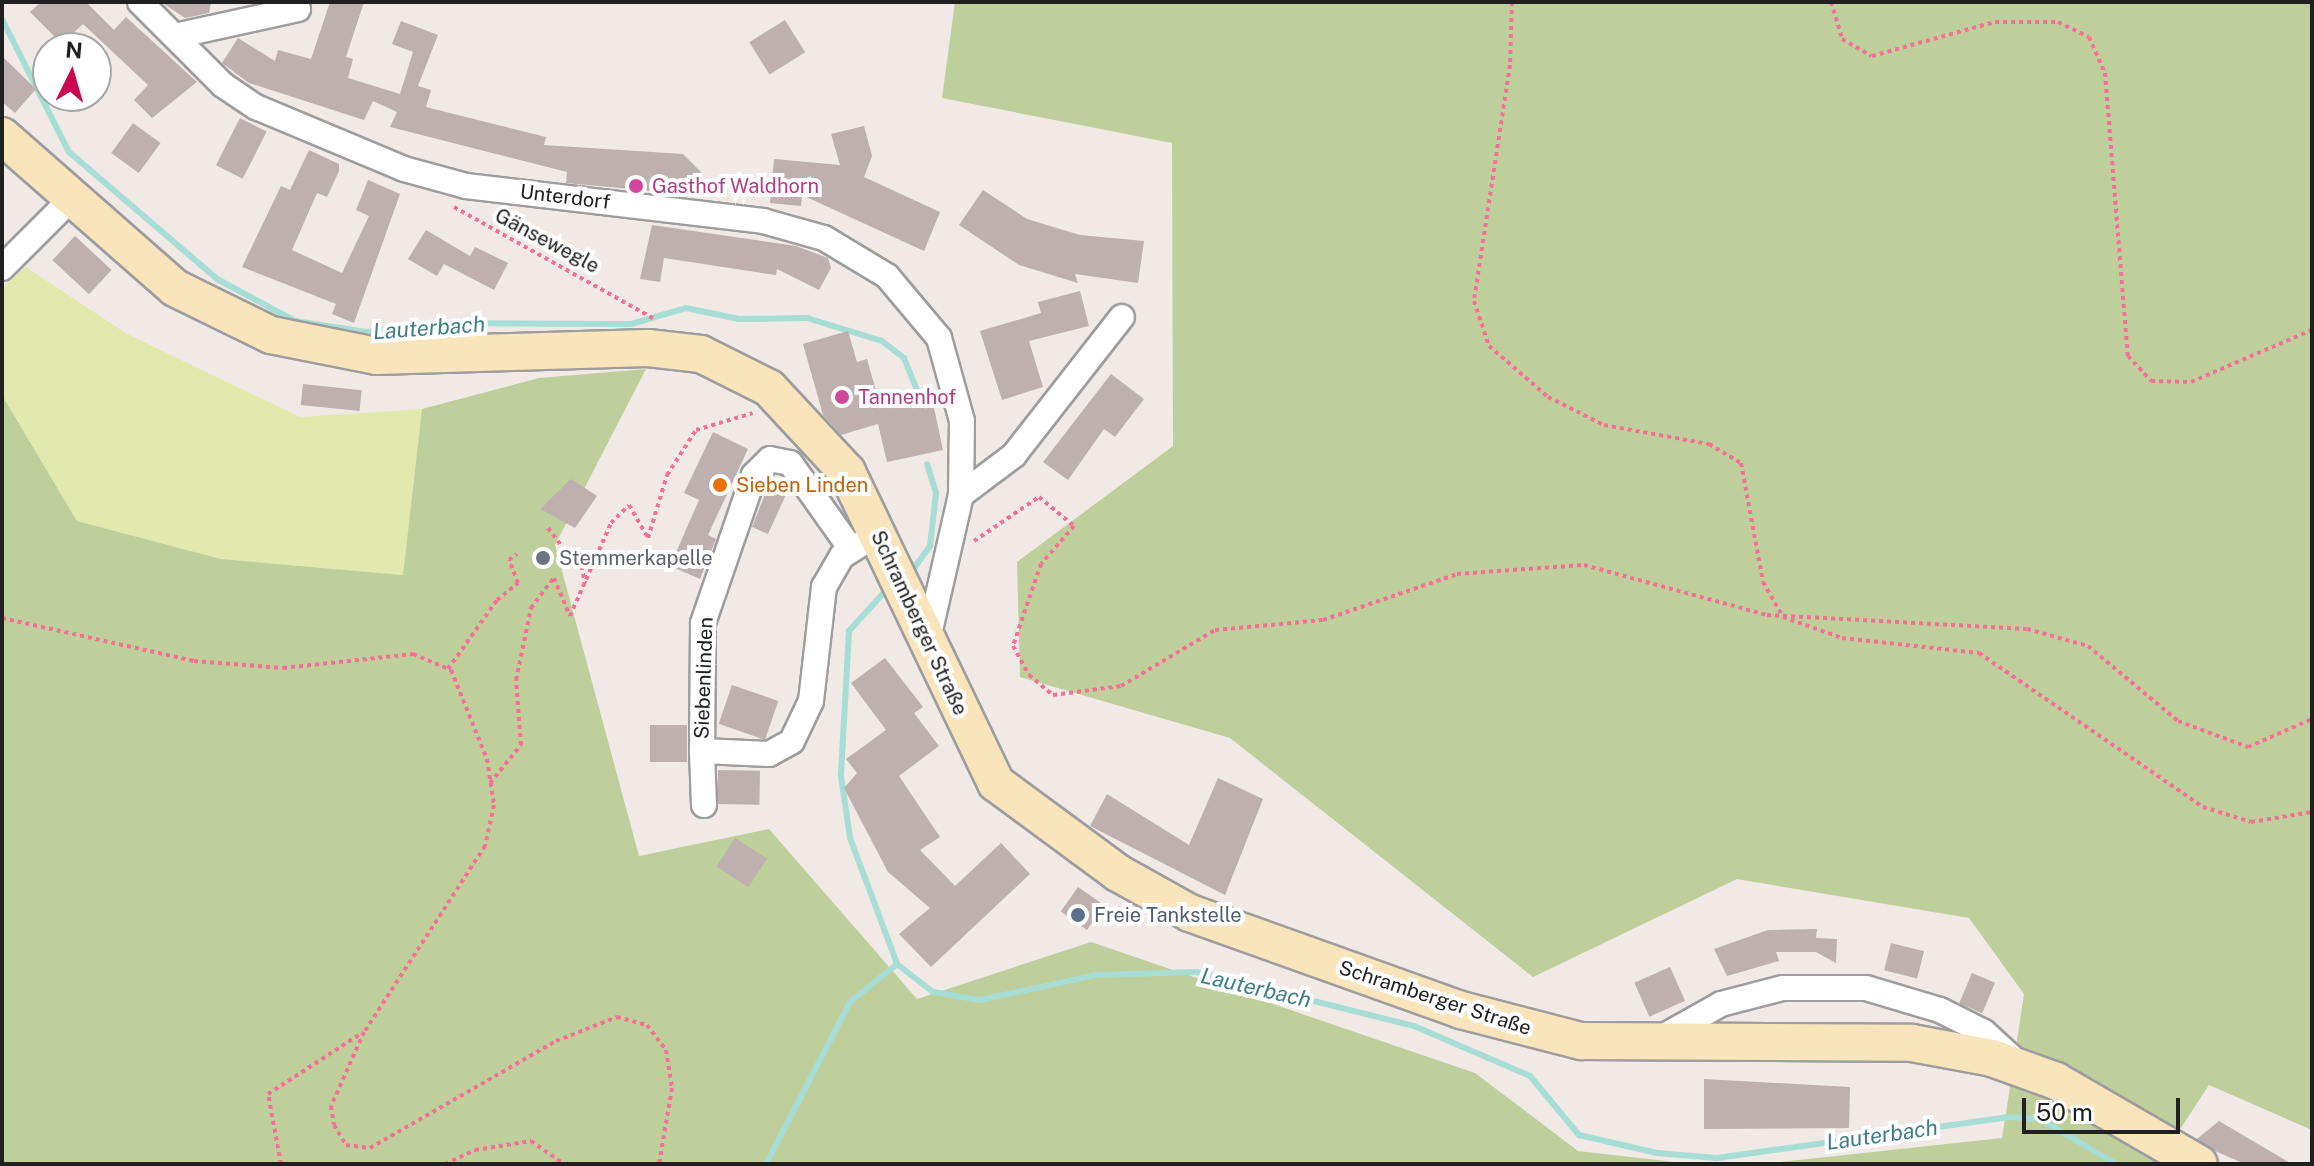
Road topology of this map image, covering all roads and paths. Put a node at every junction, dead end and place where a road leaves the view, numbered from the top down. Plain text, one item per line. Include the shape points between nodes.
1 (1512, 2) edge
2 (1831, 2) edge
3 (147, 5) edge
4 (298, 9) dead end
5 (175, 36) junction
6 (2, 136) edge
7 (426, 177) junction
8 (71, 199) junction
9 (2, 268) edge
10 (1122, 317) dead end
11 (662, 324) dead end
12 (2312, 330) edge
13 (790, 406) junction
14 (961, 495) junction
15 (548, 528) dead end
16 (873, 548) junction
17 (517, 554) dead end
18 (946, 561) junction
19 (585, 586) junction
20 (1780, 612) junction
21 (2, 618) edge
22 (927, 646) junction
23 (448, 669) junction
24 (2312, 719) edge
25 (702, 751) junction
26 (490, 783) junction
27 (704, 805) dead end
28 (2312, 812) edge
29 (364, 1032) junction
30 (1647, 1046) junction
31 (2022, 1068) junction
32 (281, 1164) edge
33 (445, 1164) edge
34 (564, 1164) edge
35 (659, 1164) edge
36 (2199, 1164) edge

1 - 20 path via 1474,301 1489,346 1548,397 1604,425 1709,444 1741,463 1763,582
2 - 12 path via 1842,39 1872,56 1995,22 2058,22 2089,37 2105,73 2128,356 2151,381 2191,382
3 - 5 street, Unterdorf
4 - 5 street
5 - 7 street, Unterdorf via 256,107
6 - 8 main road, Schramberger Straße
7 - 11 path, Gänsewegle via 444,200 477,222
7 - 14 street, Unterdorf via 751,219 824,238 887,276 939,338 962,421
8 - 9 street
8 - 13 main road, Schramberger Straße via 175,288 271,335 376,356 648,348 701,354
10 - 14 street via 1014,455
13 - 16 main road, Schramberger Straße via 847,472
13 - 19 path via 696,430 667,475 648,538 629,505 611,523
14 - 18 street, Unterdorf
15 - 19 path via 572,560 580,558
16 - 22 main road, Schramberger Straße via 907,600
16 - 25 street, Siebenlinden via 824,587 811,701 792,741 769,754
16 - 25 street, Siebenlinden via 790,463 770,459 754,475 703,623
17 - 23 path via 509,560 518,583 497,600
18 - 20 path via 1039,497 1074,526 1041,564 1013,646 1029,675 1053,695 1121,686 1215,630 1323,620 1457,574 1584,565 1767,615
18 - 22 street, Unterdorf
19 - 26 path via 570,616 554,578 531,608 516,680 521,745
20 - 24 path via 2027,629 2088,646 2178,721 2248,747
20 - 28 path via 1842,638 1979,653 2203,807 2251,822
21 - 23 path via 194,661 283,668 413,654
22 - 30 main road, Schramberger Straße via 996,783 1152,894 1461,1010 1581,1041
23 - 26 path via 467,697
25 - 27 street, Siebenlinden
26 - 29 path via 485,846
29 - 32 path via 268,1094
29 - 35 path via 331,1106 346,1145 370,1148 556,1041 617,1017 647,1025 666,1050 672,1088
30 - 31 main road, Schramberger Straße via 1912,1043
30 - 31 street, Schramberger Straße via 1721,1004 1783,988 1866,988 1962,1021
31 - 36 main road, Schramberger Straße via 2117,1113
33 - 34 path via 475,1150 531,1141

